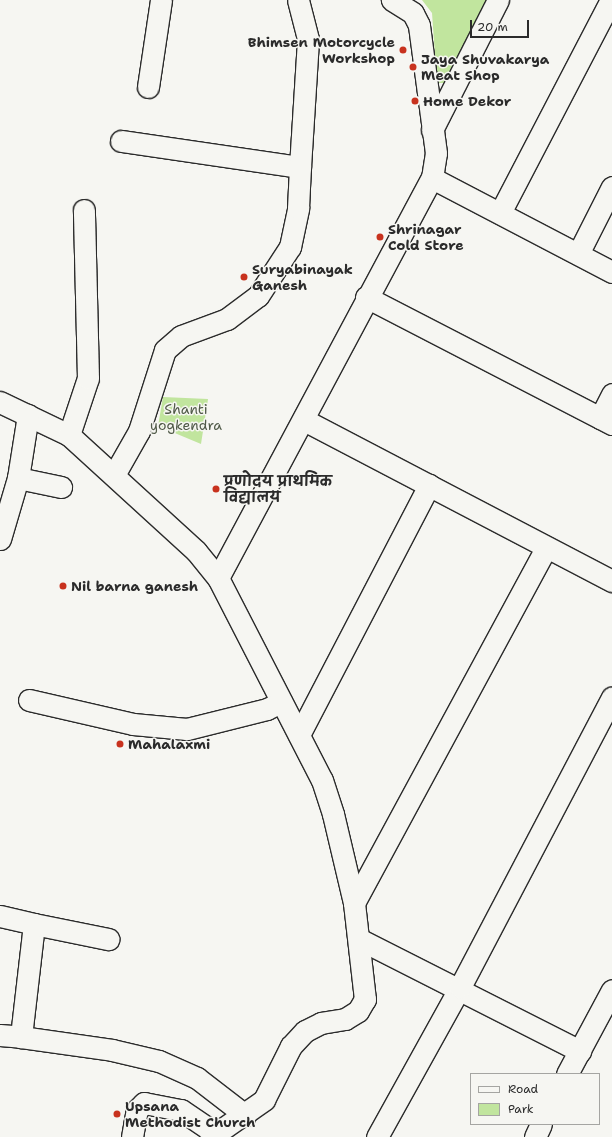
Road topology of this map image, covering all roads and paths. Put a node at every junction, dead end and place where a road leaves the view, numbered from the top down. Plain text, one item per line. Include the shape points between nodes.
1 (161, 0) edge
2 (298, 0) edge
3 (392, 0) edge
4 (498, 0) edge
5 (611, 0) edge
6 (148, 87) dead end
7 (432, 130) junction
8 (121, 141) dead end
9 (300, 167) junction
10 (432, 178) junction
11 (612, 187) edge
12 (84, 210) dead end
13 (500, 213) junction
14 (578, 254) junction
15 (612, 272) edge
16 (366, 297) junction
17 (612, 394) edge
18 (0, 402) edge
19 (28, 415) junction
20 (304, 420) junction
21 (606, 421) edge
22 (69, 435) junction
23 (114, 475) junction
24 (18, 478) junction
25 (429, 485) junction
26 (61, 487) dead end
27 (0, 539) edge
28 (546, 548) junction
29 (218, 578) junction
30 (612, 581) edge
31 (612, 698) edge
32 (29, 700) dead end
33 (282, 702) junction
34 (299, 735) junction
35 (354, 903) junction
36 (0, 916) edge
37 (34, 924) junction
38 (108, 939) dead end
39 (359, 939) junction
40 (460, 987) junction
41 (612, 990) edge
42 (0, 1035) edge
43 (21, 1037) junction
44 (580, 1051) junction
45 (568, 1073) edge
46 (245, 1115) junction
47 (541, 1125) edge
48 (213, 1135) edge
49 (132, 1137) edge
50 (377, 1137) edge
51 (535, 1137) edge

1 - 6 street
2 - 9 street via 308,39
3 - 7 street via 413,13 419,25
4 - 7 street
5 - 13 street
7 - 10 street via 436,153
8 - 9 street
9 - 23 street via 298,208 290,247 258,296 227,319 181,336 165,350 140,431
10 - 13 street
10 - 16 street
11 - 14 street
12 - 22 street via 88,378
13 - 14 street
14 - 15 street
16 - 20 street
16 - 21 street
17 - 21 street
18 - 19 street
19 - 22 street
19 - 24 street
20 - 25 street
20 - 29 street
22 - 23 street
23 - 29 street via 161,523 196,551
24 - 26 street
24 - 27 street
25 - 28 street
25 - 34 street
28 - 30 street
28 - 35 street
29 - 33 street
31 - 40 street
32 - 33 street via 133,724 187,729 267,709
33 - 34 street
34 - 35 street via 333,814
35 - 39 street
36 - 37 street
37 - 38 street
37 - 43 street
39 - 40 street
39 - 46 street via 365,999 358,1011 306,1030 291,1046 264,1100
40 - 44 street
40 - 50 street
41 - 44 street
42 - 43 street
43 - 46 street via 112,1050 159,1061 197,1078
44 - 45 street
46 - 48 street
47 - 51 street
48 - 49 street via 180,1110 144,1103 138,1110

